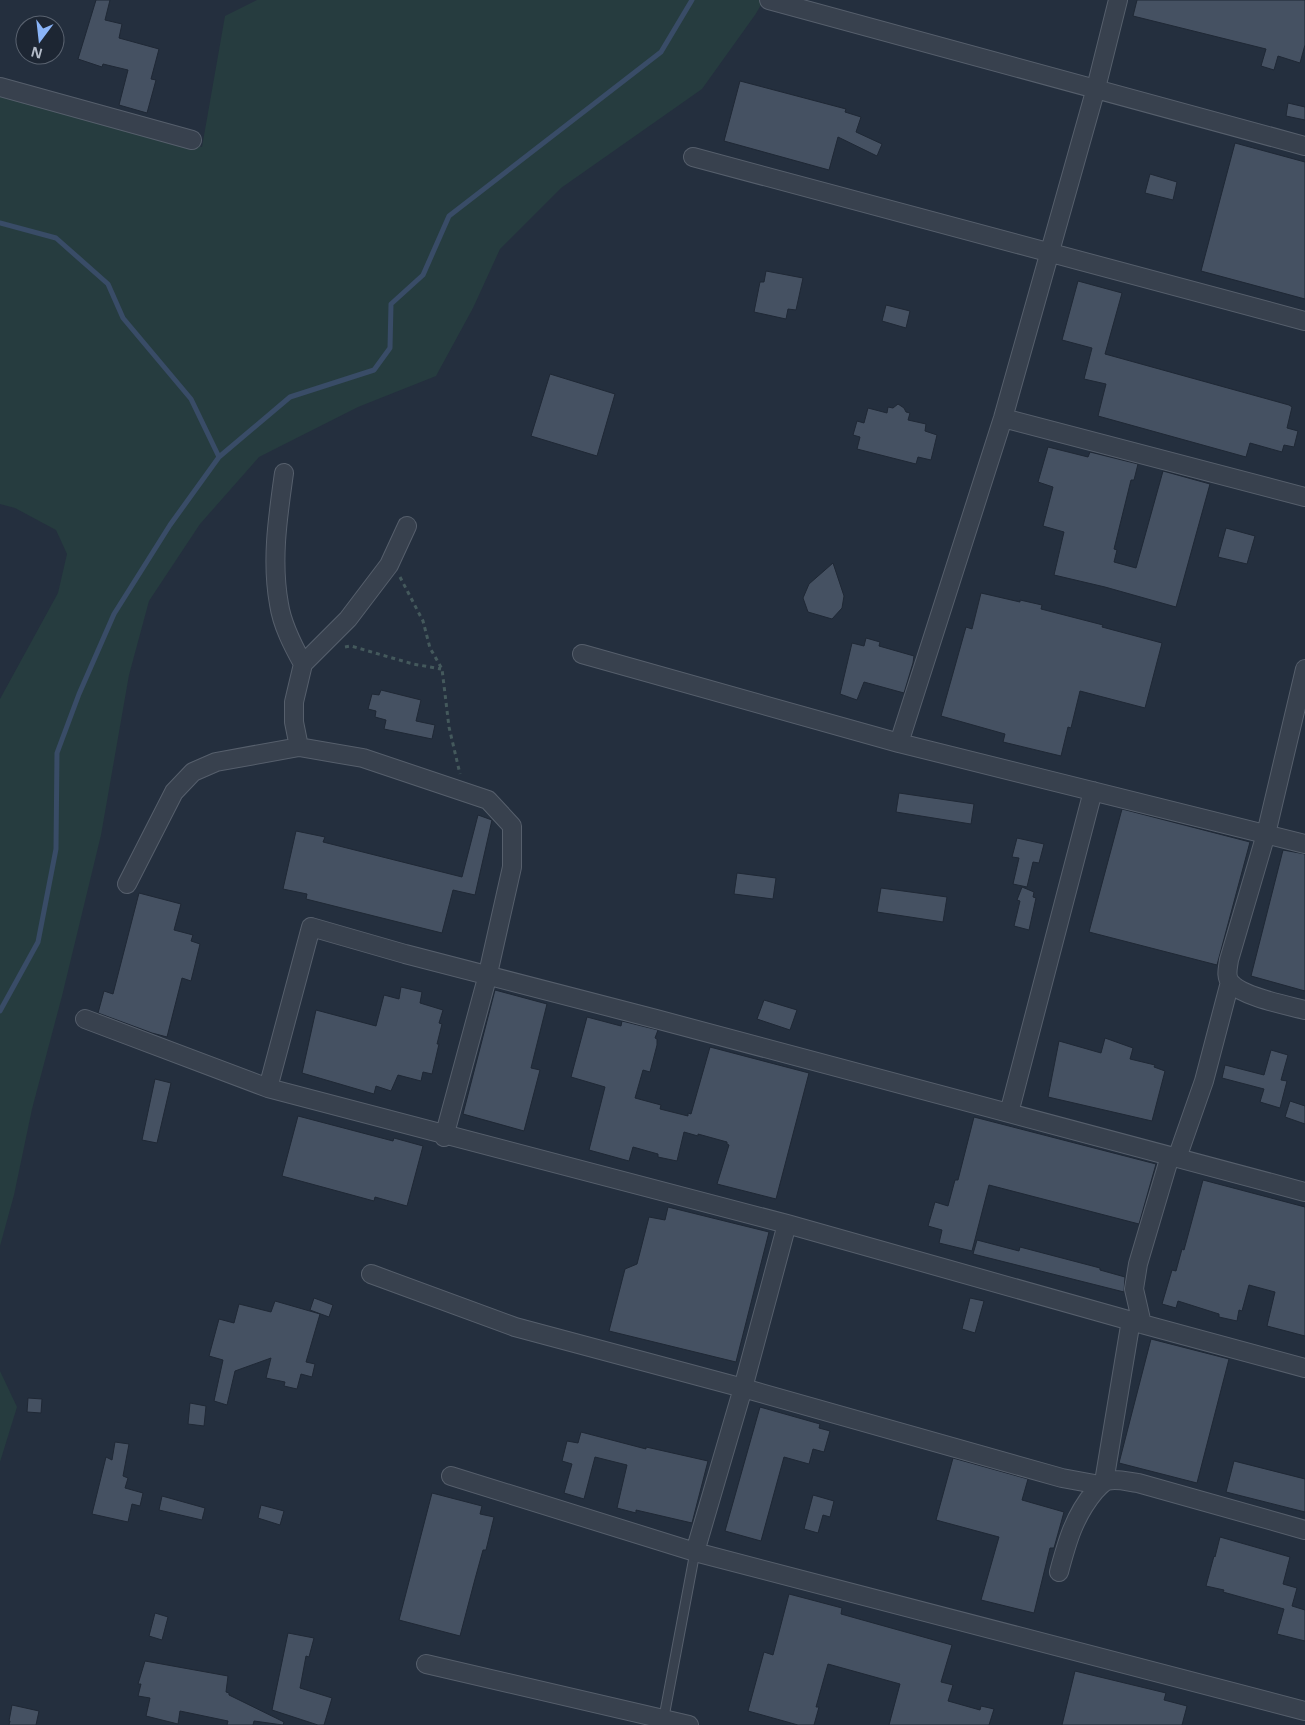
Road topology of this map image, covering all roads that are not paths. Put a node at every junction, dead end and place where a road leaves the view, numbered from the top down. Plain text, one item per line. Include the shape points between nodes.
1 (769, 0) edge
2 (1118, 0) edge
3 (0, 87) edge
4 (1096, 88) junction
5 (192, 140) dead end
6 (1305, 146) edge
7 (693, 157) dead end
8 (1050, 252) junction
9 (1305, 321) edge
10 (1004, 418) junction
11 (284, 473) dead end
12 (1305, 497) edge
13 (407, 526) dead end
14 (582, 654) dead end
15 (303, 664) junction
16 (1305, 668) edge
17 (899, 743) junction
18 (299, 747) junction
19 (1093, 791) junction
20 (1266, 834) junction
21 (1305, 844) edge
22 (127, 884) dead end
23 (1230, 982) junction
24 (1305, 1010) edge
25 (85, 1019) dead end
26 (268, 1088) junction
27 (1009, 1113) junction
28 (444, 1137) dead end
29 (1174, 1157) junction
30 (1305, 1192) edge
31 (787, 1224) junction
32 (371, 1274) dead end
33 (1137, 1322) junction
34 (1305, 1368) edge
35 (743, 1388) junction
36 (451, 1476) dead end
37 (1102, 1484) junction
38 (1305, 1530) edge
39 (695, 1552) junction
40 (1059, 1572) dead end
41 (426, 1664) dead end
42 (1305, 1711) edge
43 (663, 1722) edge
44 (689, 1725) edge

1 - 4 street
2 - 4 street
3 - 5 street
4 - 6 street
4 - 8 street
7 - 8 street
8 - 9 street
8 - 10 street
10 - 12 street
10 - 17 street
11 - 15 street via 276,528 279,605
13 - 15 street via 390,563 348,620
14 - 17 street
15 - 18 street via 294,702
16 - 20 street
17 - 19 street
18 - 22 street via 216,762 193,772 174,792
18 - 28 street via 363,758 488,800 512,826 512,867
19 - 20 street
19 - 27 street
20 - 21 street
20 - 23 street via 1229,960 1227,973
23 - 24 street via 1263,999
23 - 29 street via 1204,1081
25 - 26 street
26 - 27 street via 311,927
26 - 31 street
27 - 29 street
29 - 30 street
29 - 33 street via 1138,1264 1134,1289
31 - 33 street
31 - 35 street
32 - 35 street via 515,1328
33 - 34 street
33 - 37 street
35 - 37 street via 1062,1478
35 - 39 street
36 - 39 street
37 - 38 street via 1114,1480 1138,1483
37 - 40 street via 1088,1499 1071,1529
39 - 42 street
39 - 43 lane
41 - 43 street
43 - 44 street

